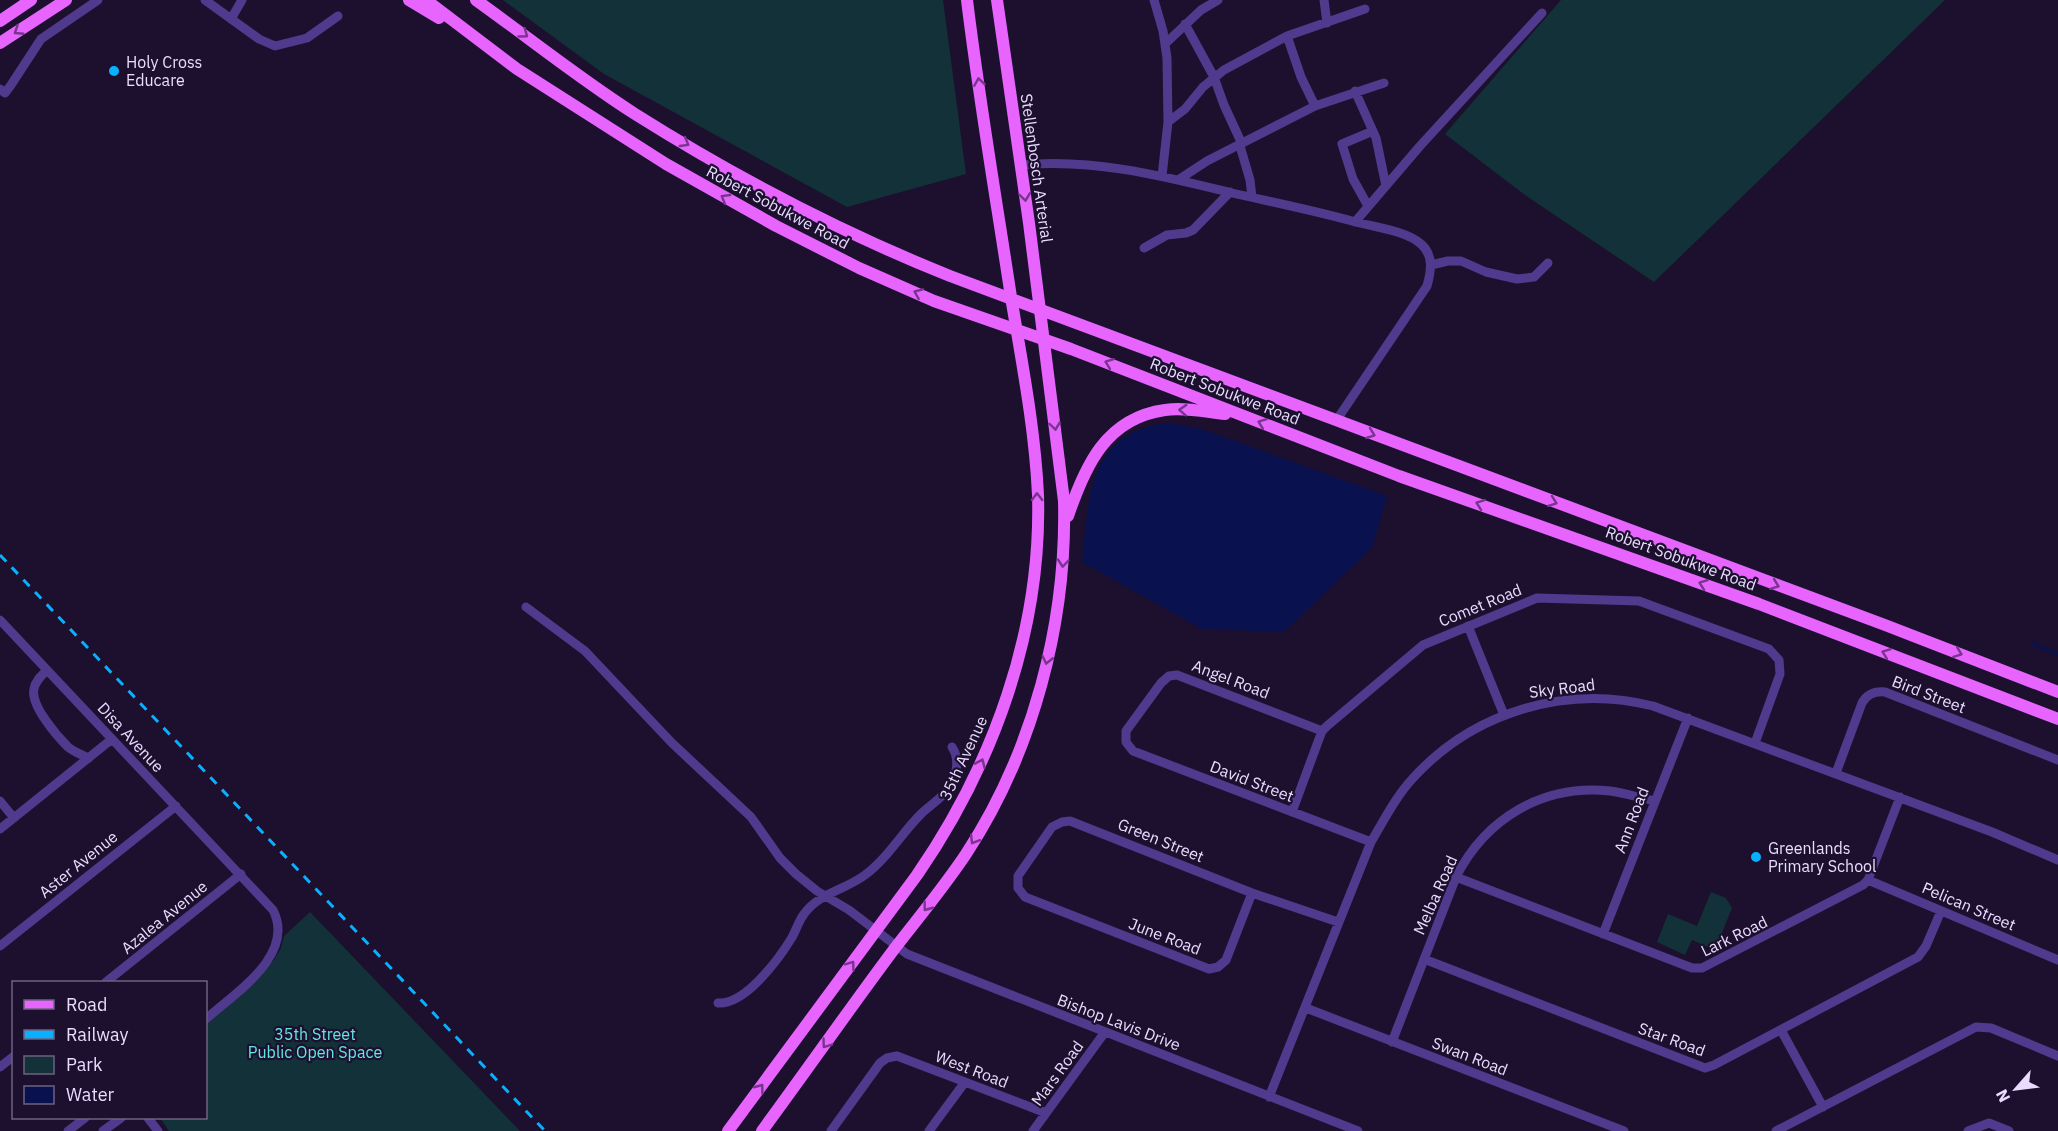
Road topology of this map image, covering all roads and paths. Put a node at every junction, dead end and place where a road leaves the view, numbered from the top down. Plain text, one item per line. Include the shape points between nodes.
1 (31, 0) edge
2 (66, 0) edge
3 (98, 0) edge
4 (205, 0) edge
5 (242, 0) edge
6 (409, 0) edge
7 (426, 0) edge
8 (476, 0) edge
9 (967, 0) edge
10 (997, 0) edge
11 (1154, 0) edge
12 (1324, 0) edge
13 (1215, 1) edge
14 (1365, 9) dead end
15 (1542, 13) dead end
16 (338, 16) dead end
17 (231, 19) junction
18 (0, 21) edge
19 (1327, 23) junction
20 (1185, 24) junction
21 (1287, 36) junction
22 (0, 43) edge
23 (1166, 43) junction
24 (488, 48) junction
25 (1214, 77) junction
26 (1384, 83) dead end
27 (0, 89) edge
28 (1354, 91) junction
29 (1315, 106) junction
30 (1168, 122) junction
31 (1373, 131) junction
32 (1241, 145) junction
33 (1021, 165) junction
34 (1162, 176) junction
35 (1178, 180) junction
36 (1386, 186) junction
37 (1230, 192) junction
38 (1252, 197) junction
39 (1368, 206) junction
40 (1355, 222) junction
41 (1144, 248) dead end
42 (1548, 263) dead end
43 (1431, 265) junction
44 (1012, 299) junction
45 (1039, 309) junction
46 (1017, 331) junction
47 (1044, 340) junction
48 (1242, 415) junction
49 (1336, 421) junction
50 (1065, 524) junction
51 (526, 607) dead end
52 (0, 620) edge
53 (1468, 626) junction
54 (47, 670) junction
55 (2058, 692) edge
56 (1504, 715) junction
57 (1688, 717) junction
58 (2058, 719) edge
59 (1322, 731) junction
60 (112, 739) junction
61 (1126, 742) joint
62 (1755, 743) junction
63 (952, 747) dead end
64 (89, 758) junction
65 (2058, 760) edge
66 (1836, 773) junction
67 (1900, 797) junction
68 (0, 801) edge
69 (1654, 801) junction
70 (176, 806) junction
71 (1292, 812) junction
72 (14, 818) junction
73 (0, 829) edge
74 (1371, 842) junction
75 (2058, 860) edge
76 (241, 874) junction
77 (1456, 877) junction
78 (1868, 880) junction
79 (1252, 893) junction
80 (825, 895) junction
81 (1025, 897) joint
82 (1941, 911) junction
83 (1338, 922) junction
84 (875, 931) junction
85 (1603, 934) junction
86 (0, 946) edge
87 (896, 947) junction
88 (1424, 959) junction
89 (2058, 960) edge
90 (107, 981) edge
91 (718, 1003) dead end
92 (1306, 1008) junction
93 (207, 1018) edge
94 (1781, 1030) junction
95 (1105, 1032) junction
96 (1392, 1042) junction
97 (2058, 1056) edge
98 (12, 1058) edge
99 (0, 1067) edge
100 (964, 1082) junction
101 (1269, 1097) junction
102 (1823, 1107) junction
103 (1046, 1113) junction
104 (84, 1119) edge
105 (120, 1119) edge
106 (149, 1119) edge
107 (1618, 1130) edge
108 (68, 1131) edge
109 (103, 1131) edge
110 (158, 1131) edge
111 (728, 1131) edge
112 (762, 1131) edge
113 (831, 1131) edge
114 (929, 1131) edge
115 (1033, 1131) edge
116 (1358, 1131) edge
117 (1776, 1131) edge
118 (1968, 1131) edge
119 (2009, 1131) edge

1 - 18 main road
2 -> 22 main road
3 - 27 street via 41,39 11,86 5,93
4 - 17 street
5 - 17 street
6 - 24 main road
7 - 24 main road, Robert Sobukwe Road
8 -> 44 main road, Robert Sobukwe Road via 608,96 758,185 851,234
44 -> 9 main road
10 - 33 main road, Stellenbosch Arterial
11 - 23 street
12 - 19 street
13 - 20 street
14 - 19 street
15 - 36 street
16 - 17 street via 307,38 275,46
19 - 21 street
20 - 23 street
20 - 25 street
21 - 25 street
21 - 29 street
23 - 30 street
46 -> 24 main road, Robert Sobukwe Road via 934,301 805,242 666,164
25 - 30 street
25 - 32 street
26 - 28 street
28 - 29 street
28 - 31 street
29 - 32 street
30 - 34 street
31 - 36 street
31 - 39 street via 1342,144 1353,178
32 - 35 street
32 - 38 street
33 - 34 street via 1081,164
33 -> 45 main road, Stellenbosch Arterial
34 - 35 street
35 - 37 street
36 - 39 street
37 - 38 street
37 - 41 street via 1193,230 1167,235
38 - 40 street
39 - 40 street
40 - 43 street via 1411,238 1422,245
42 - 43 street via 1534,277 1517,279 1461,261
43 - 49 street via 1420,298
44 - 45 main road, Robert Sobukwe Road
44 - 46 main road
45 - 47 main road, Stellenbosch Arterial
45 - 49 main road, Robert Sobukwe Road
46 - 47 main road, Robert Sobukwe Road
84 -> 46 main road, 35th Avenue via 933,851 968,790 1002,713 1023,634 1033,582 1038,498
48 -> 47 main road, Robert Sobukwe Road
47 -> 50 main road
48 -> 50 main road via 1166,410 1129,423 1104,442 1089,463
58 -> 48 main road, Robert Sobukwe Road via 1792,616 1399,476
49 -> 55 main road, Robert Sobukwe Road
50 -> 87 main road via 1051,641 1023,740 990,813 967,852
51 - 80 street, Bishop Lavis Drive via 585,651 672,743 750,817 787,866
52 - 54 street, Disa Avenue
53 - 56 street
53 - 59 street, Comet Road via 1414,650
53 - 62 street, Comet Road via 1537,598 1639,601 1769,649 1779,660 1780,674
54 - 60 street, Disa Avenue
54 - 64 street via 33,689 37,708 68,746
56 - 57 street, Sky Road via 1552,702 1606,698 1637,702
56 - 74 street, Sky Road via 1465,734 1430,761 1412,779
57 - 62 street, Sky Road
57 - 69 street, Ann Road
59 - 61 street, Angel Road via 1177,675 1161,683 1126,731
59 - 71 street, Comet Road
60 - 64 street
60 - 70 street, Disa Avenue
61 - 71 street, David Street via 1133,751
62 - 66 street, Sky Road
63 - 80 street via 956,772 944,794 871,870
64 - 72 street
65 - 66 street, Bird Street via 1880,691 1870,694 1862,703
66 - 67 street, Sky Road
67 - 75 street, Sky Road
67 - 78 street
68 - 72 street
69 - 77 street, Melba Road via 1595,790 1564,792 1531,802 1489,830
69 - 85 street, Ann Road
70 - 76 street, Disa Avenue
70 - 86 street, Aster Avenue
71 - 74 street, David Street
72 - 73 street
74 - 83 street, Sky Road
76 - 90 street, Azalea Avenue
76 - 93 street, Disa Avenue via 273,910 279,939 265,964
77 - 85 street, Lark Road
77 - 88 street, Melba Road
78 - 82 street, Pelican Street
78 - 85 street, Lark Road via 1702,968 1692,968
79 - 81 street, June Road via 1226,960 1209,969
79 - 81 street, Green Street via 1070,821 1053,827 1018,876 1018,888
79 - 83 street, Green Street
80 - 84 street, Bishop Lavis Drive
80 - 91 street via 804,913 778,958 744,995 732,1002
82 - 89 street, Pelican Street
82 - 94 street, Star Road via 1918,957
83 - 92 street, Sky Road
84 - 87 street, Bishop Lavis Drive
111 -> 84 main road, 35th Avenue
87 - 95 street, Bishop Lavis Drive via 915,958
87 -> 112 main road
88 - 94 street, Star Road via 1700,1067 1714,1065
88 - 96 street, Melba Road
92 - 96 street, Swan Road
92 - 101 street, Sky Road
94 - 102 street
95 - 101 street, Bishop Lavis Drive
95 - 103 street, Mars Road
96 - 107 street, Swan Road
97 - 102 street via 1991,1028 1976,1027
98 - 99 street
100 - 103 street, West Road
100 - 113 street, West Road via 900,1056 886,1058
100 - 114 street
101 - 116 street, Bishop Lavis Drive
102 - 117 street
103 - 115 street, Mars Road
104 - 108 street
105 - 109 street
106 - 110 street
118 - 119 street via 1989,1123

